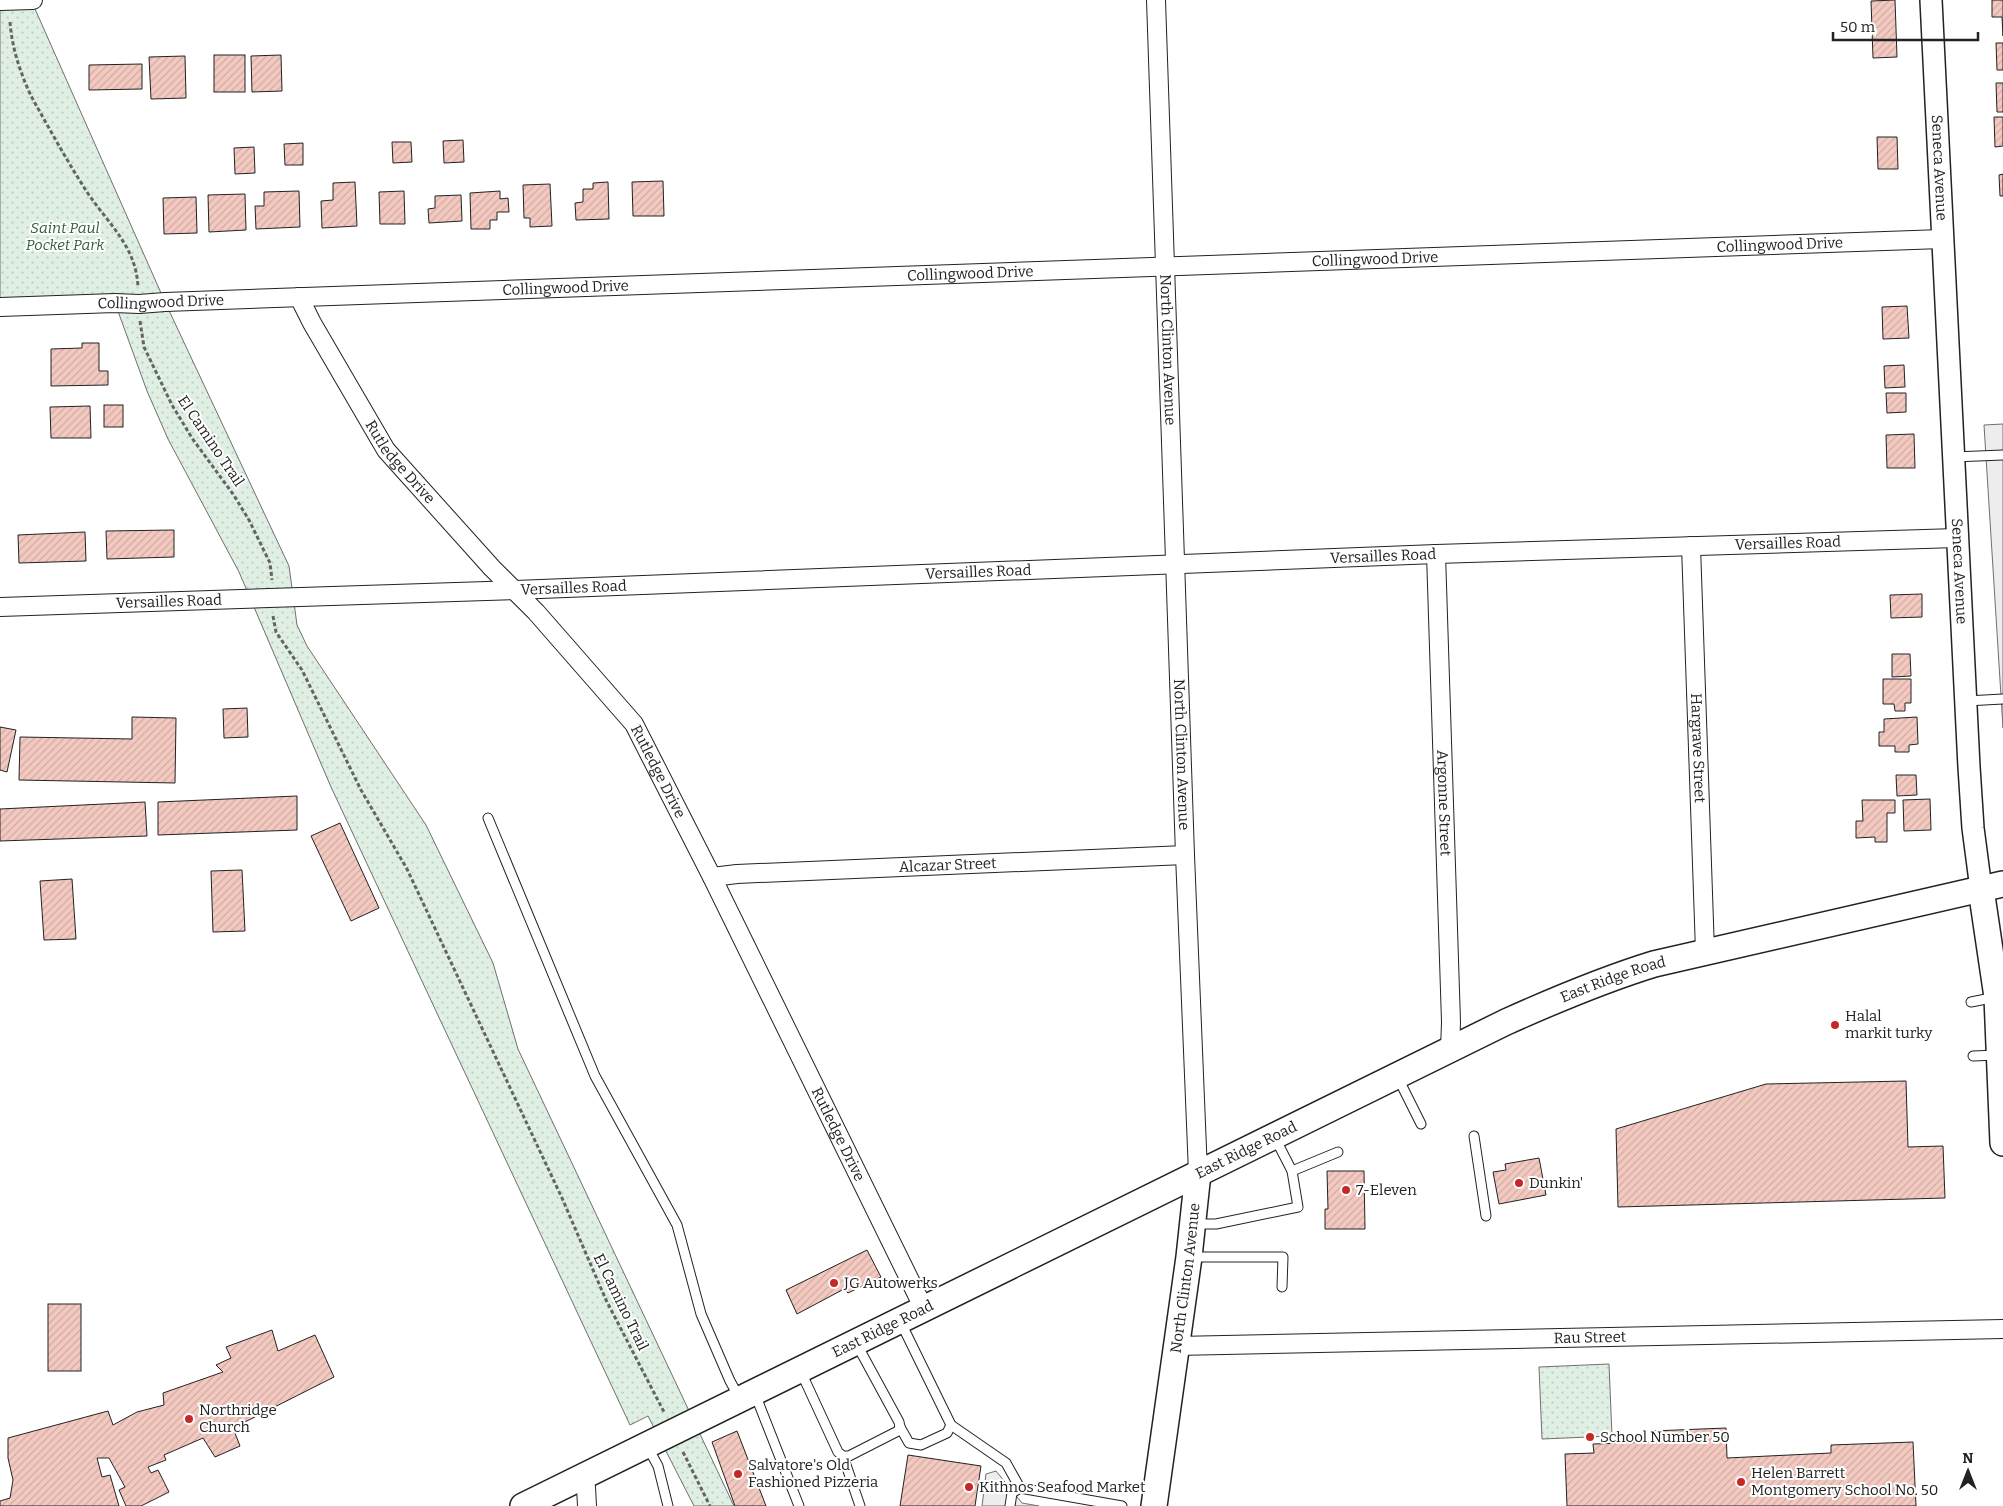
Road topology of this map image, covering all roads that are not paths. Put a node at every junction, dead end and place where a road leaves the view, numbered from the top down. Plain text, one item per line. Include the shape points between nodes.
1 (32, 0) edge
2 (1156, 0) edge
3 (1930, 0) edge
4 (0, 2) edge
5 (1942, 239) junction
6 (1163, 266) junction
7 (299, 297) junction
8 (0, 307) edge
9 (2003, 455) edge
10 (1953, 457) junction
11 (1957, 538) junction
12 (1691, 546) junction
13 (1436, 554) junction
14 (1174, 564) junction
15 (515, 590) junction
16 (0, 607) edge
17 (2003, 699) edge
18 (1966, 701) junction
19 (488, 818) dead end
20 (1184, 855) junction
21 (712, 877) junction
22 (1992, 887) edge
23 (1705, 951) junction
24 (2000, 996) edge
25 (1971, 1002) dead end
26 (1450, 1050) junction
27 (1999, 1055) junction
28 (1974, 1056) dead end
29 (1397, 1076) junction
30 (1421, 1124) dead end
31 (1274, 1136) junction
32 (1474, 1136) dead end
33 (2003, 1143) edge
34 (1338, 1152) dead end
35 (1292, 1171) junction
36 (1198, 1173) junction
37 (1486, 1216) dead end
38 (1193, 1224) junction
39 (1189, 1257) junction
40 (1282, 1287) dead end
41 (924, 1309) junction
42 (900, 1321) junction
43 (2003, 1329) edge
44 (856, 1342) junction
45 (1176, 1346) junction
46 (800, 1369) junction
47 (747, 1395) junction
48 (951, 1425) junction
49 (900, 1427) junction
50 (646, 1445) junction
51 (843, 1456) junction
52 (582, 1477) junction
53 (1020, 1488) junction
54 (522, 1506) edge
55 (587, 1506) edge
56 (668, 1506) edge
57 (799, 1506) edge
58 (860, 1506) edge
59 (1010, 1506) edge
60 (1122, 1506) edge
61 (1154, 1506) edge

1 - 4 street
2 - 6 street, North Clinton Avenue
3 - 5 street, Seneca Avenue
5 - 6 street, Collingwood Drive
5 - 10 street, Seneca Avenue
6 - 7 street, Collingwood Drive
6 - 14 street, North Clinton Avenue
7 - 8 street, Collingwood Drive
7 - 15 street, Rutledge Drive via 386,450
9 - 10 lane
10 - 11 street, Seneca Avenue
11 - 12 street, Versailles Road
11 - 18 street, Seneca Avenue
12 - 13 street, Versailles Road
12 - 23 street, Hargrave Street
13 - 14 street, Versailles Road
13 - 26 street, Argonne Street
14 - 15 street, Versailles Road
14 - 20 street, North Clinton Avenue
15 - 16 street, Versailles Road
15 - 21 street, Rutledge Drive via 634,724
17 - 18 lane
18 - 22 street, Seneca Avenue via 1971,799
19 - 47 lane via 595,1076 678,1225 702,1314 730,1381
20 - 21 street, Alcazar Street
20 - 36 street, North Clinton Avenue
21 - 41 street, Rutledge Drive
22 - 23 main road, East Ridge Road
22 - 24 main road, Seneca Avenue via 1991,949
23 - 26 main road, East Ridge Road via 1608,978
24 - 25 lane
24 - 27 main road, Seneca Avenue
26 - 29 main road, East Ridge Road
27 - 28 lane
27 - 33 main road, Seneca Avenue
29 - 30 lane
29 - 31 main road, East Ridge Road
31 - 35 lane
31 - 36 main road, East Ridge Road
32 - 37 lane
34 - 35 lane
35 - 38 lane via 1298,1207 1216,1224
36 - 38 main road, North Clinton Avenue
36 - 41 main road, East Ridge Road
38 - 39 main road, North Clinton Avenue
39 - 40 lane via 1283,1257
39 - 45 main road, North Clinton Avenue
41 - 42 main road, East Ridge Road
42 - 44 main road, East Ridge Road
42 - 48 lane
43 - 45 street, Rau Street
44 - 46 main road, East Ridge Road
44 - 49 lane
45 - 61 main road, North Clinton Avenue
46 - 47 main road, East Ridge Road
46 - 51 lane via 838,1452
47 - 50 main road, East Ridge Road
47 - 57 lane
48 - 49 lane via 946,1433 921,1445 909,1443
48 - 53 lane via 1006,1463
49 - 51 lane via 849,1456
50 - 52 main road, East Ridge Road
50 - 56 lane via 658,1466
51 - 58 lane
52 - 54 main road, East Ridge Road
52 - 55 street
53 - 59 lane via 1012,1493
53 - 60 lane

